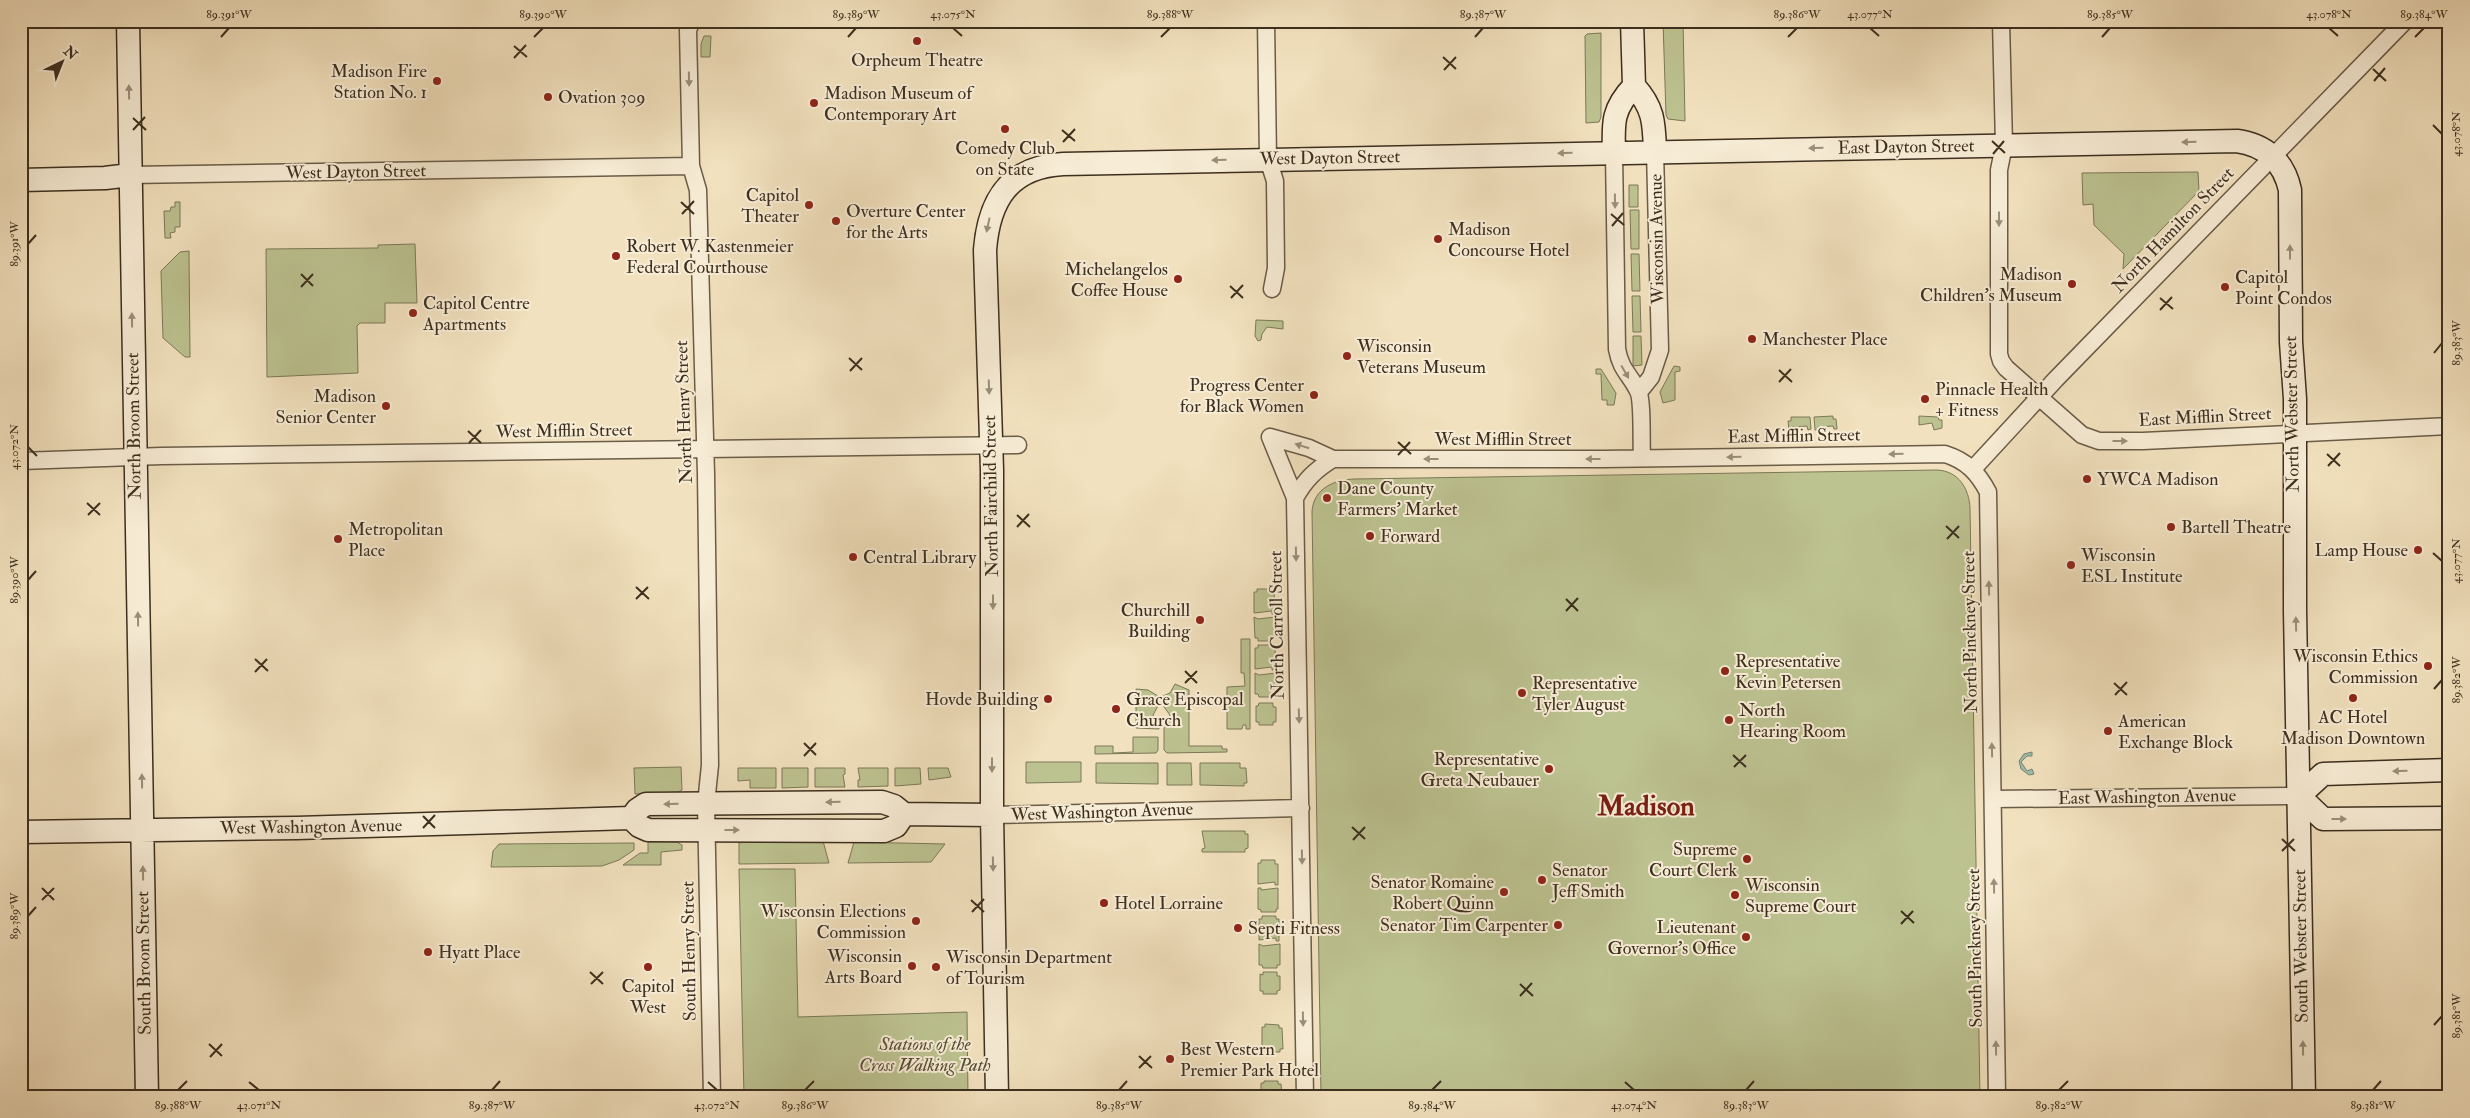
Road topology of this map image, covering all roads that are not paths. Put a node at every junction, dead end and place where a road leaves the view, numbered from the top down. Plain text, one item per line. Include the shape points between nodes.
1 (128, 21) edge
2 (692, 21) edge
3 (1266, 21) edge
4 (1632, 21) edge
5 (2002, 21) edge
6 (2405, 21) edge
7 (1634, 86) junction
8 (2004, 145) junction
9 (1655, 151) junction
10 (1614, 153) junction
11 (2273, 156) junction
12 (1268, 159) junction
13 (691, 166) junction
14 (130, 176) junction
15 (21, 180) edge
16 (1011, 183) joint
17 (1272, 289) dead end
18 (1639, 392) junction
19 (2039, 397) junction
20 (2449, 426) edge
21 (2294, 434) junction
22 (991, 445) junction
23 (1018, 445) dead end
24 (705, 449) junction
25 (135, 456) junction
26 (1642, 458) junction
27 (1333, 459) junction
28 (21, 461) edge
29 (1973, 469) junction
30 (1295, 498) junction
31 (2449, 770) edge
32 (2300, 796) junction
33 (1994, 799) junction
34 (706, 804) junction
35 (1300, 808) junction
36 (904, 814) junction
37 (992, 815) junction
38 (631, 818) junction
39 (2449, 818) edge
40 (142, 830) junction
41 (706, 830) junction
42 (21, 832) edge
43 (147, 1097) edge
44 (712, 1097) edge
45 (997, 1097) edge
46 (1306, 1097) edge
47 (1997, 1097) edge
48 (2304, 1097) edge

14 -> 1 street, North Broom Street
2 -> 13 street, North Henry Street via 688,30
3 - 12 street
4 - 7 street
5 - 8 street
6 - 11 street, North Hamilton Street
7 - 9 street, Wisconsin Avenue via 1651,111
7 - 10 street via 1616,110
8 -> 9 street, East Dayton Street
11 -> 8 street, East Dayton Street via 2261,147 2237,141
8 -> 19 street via 1999,170 2000,354 2004,364
9 - 10 street, West Dayton Street
9 - 18 street, Wisconsin Avenue via 1660,350 1651,377
10 -> 12 street, West Dayton Street
10 -> 18 street via 1617,349 1626,375
11 - 19 street, North Hamilton Street
21 -> 11 street, North Webster Street via 2290,190 2287,177
12 -> 16 street, West Dayton Street via 1054,164 1030,170
12 - 17 street via 1275,181 1276,268
13 - 14 street, West Dayton Street
13 - 24 street, North Henry Street via 698,190
14 - 15 street, West Dayton Street
25 -> 14 street, North Broom Street
16 -> 22 street, North Fairchild Street via 995,202 985,250
18 - 26 street
19 -> 21 street, East Mifflin Street via 2082,435 2098,441
19 - 29 street, North Hamilton Street
20 - 21 street, East Mifflin Street
32 -> 21 street, North Webster Street
22 - 23 street, West Mifflin Street
22 - 24 street, West Mifflin Street
22 -> 37 street, North Fairchild Street
24 - 25 street, West Mifflin Street
24 - 34 street, North Henry Street via 710,765
25 - 28 street, West Mifflin Street
40 -> 25 street, North Broom Street
26 -> 27 street, West Mifflin Street
29 -> 26 street, East Mifflin Street via 1945,454
27 - 30 street via 1316,469
27 -> 30 street via 1270,437
33 -> 29 street, North Pinckney Street via 1988,492
30 -> 35 street, North Carroll Street
31 -> 32 street via 2323,774
32 - 33 street, East Washington Avenue
32 -> 39 street via 2323,819
48 -> 32 street, South Webster Street
47 -> 33 street, South Pinckney Street
36 -> 34 street, West Washington Avenue via 882,802
34 -> 38 street, West Washington Avenue via 646,804
34 - 41 street, South Henry Street
35 - 37 street, West Washington Avenue
35 -> 46 street, North Carroll Street
36 - 37 street, West Washington Avenue
41 -> 36 street via 884,831 896,826
37 -> 45 street, North Fairchild Street
38 - 40 street, West Washington Avenue
38 - 41 street via 648,830
40 - 42 street, West Washington Avenue
43 -> 40 street, South Broom Street
41 - 44 street, South Henry Street

